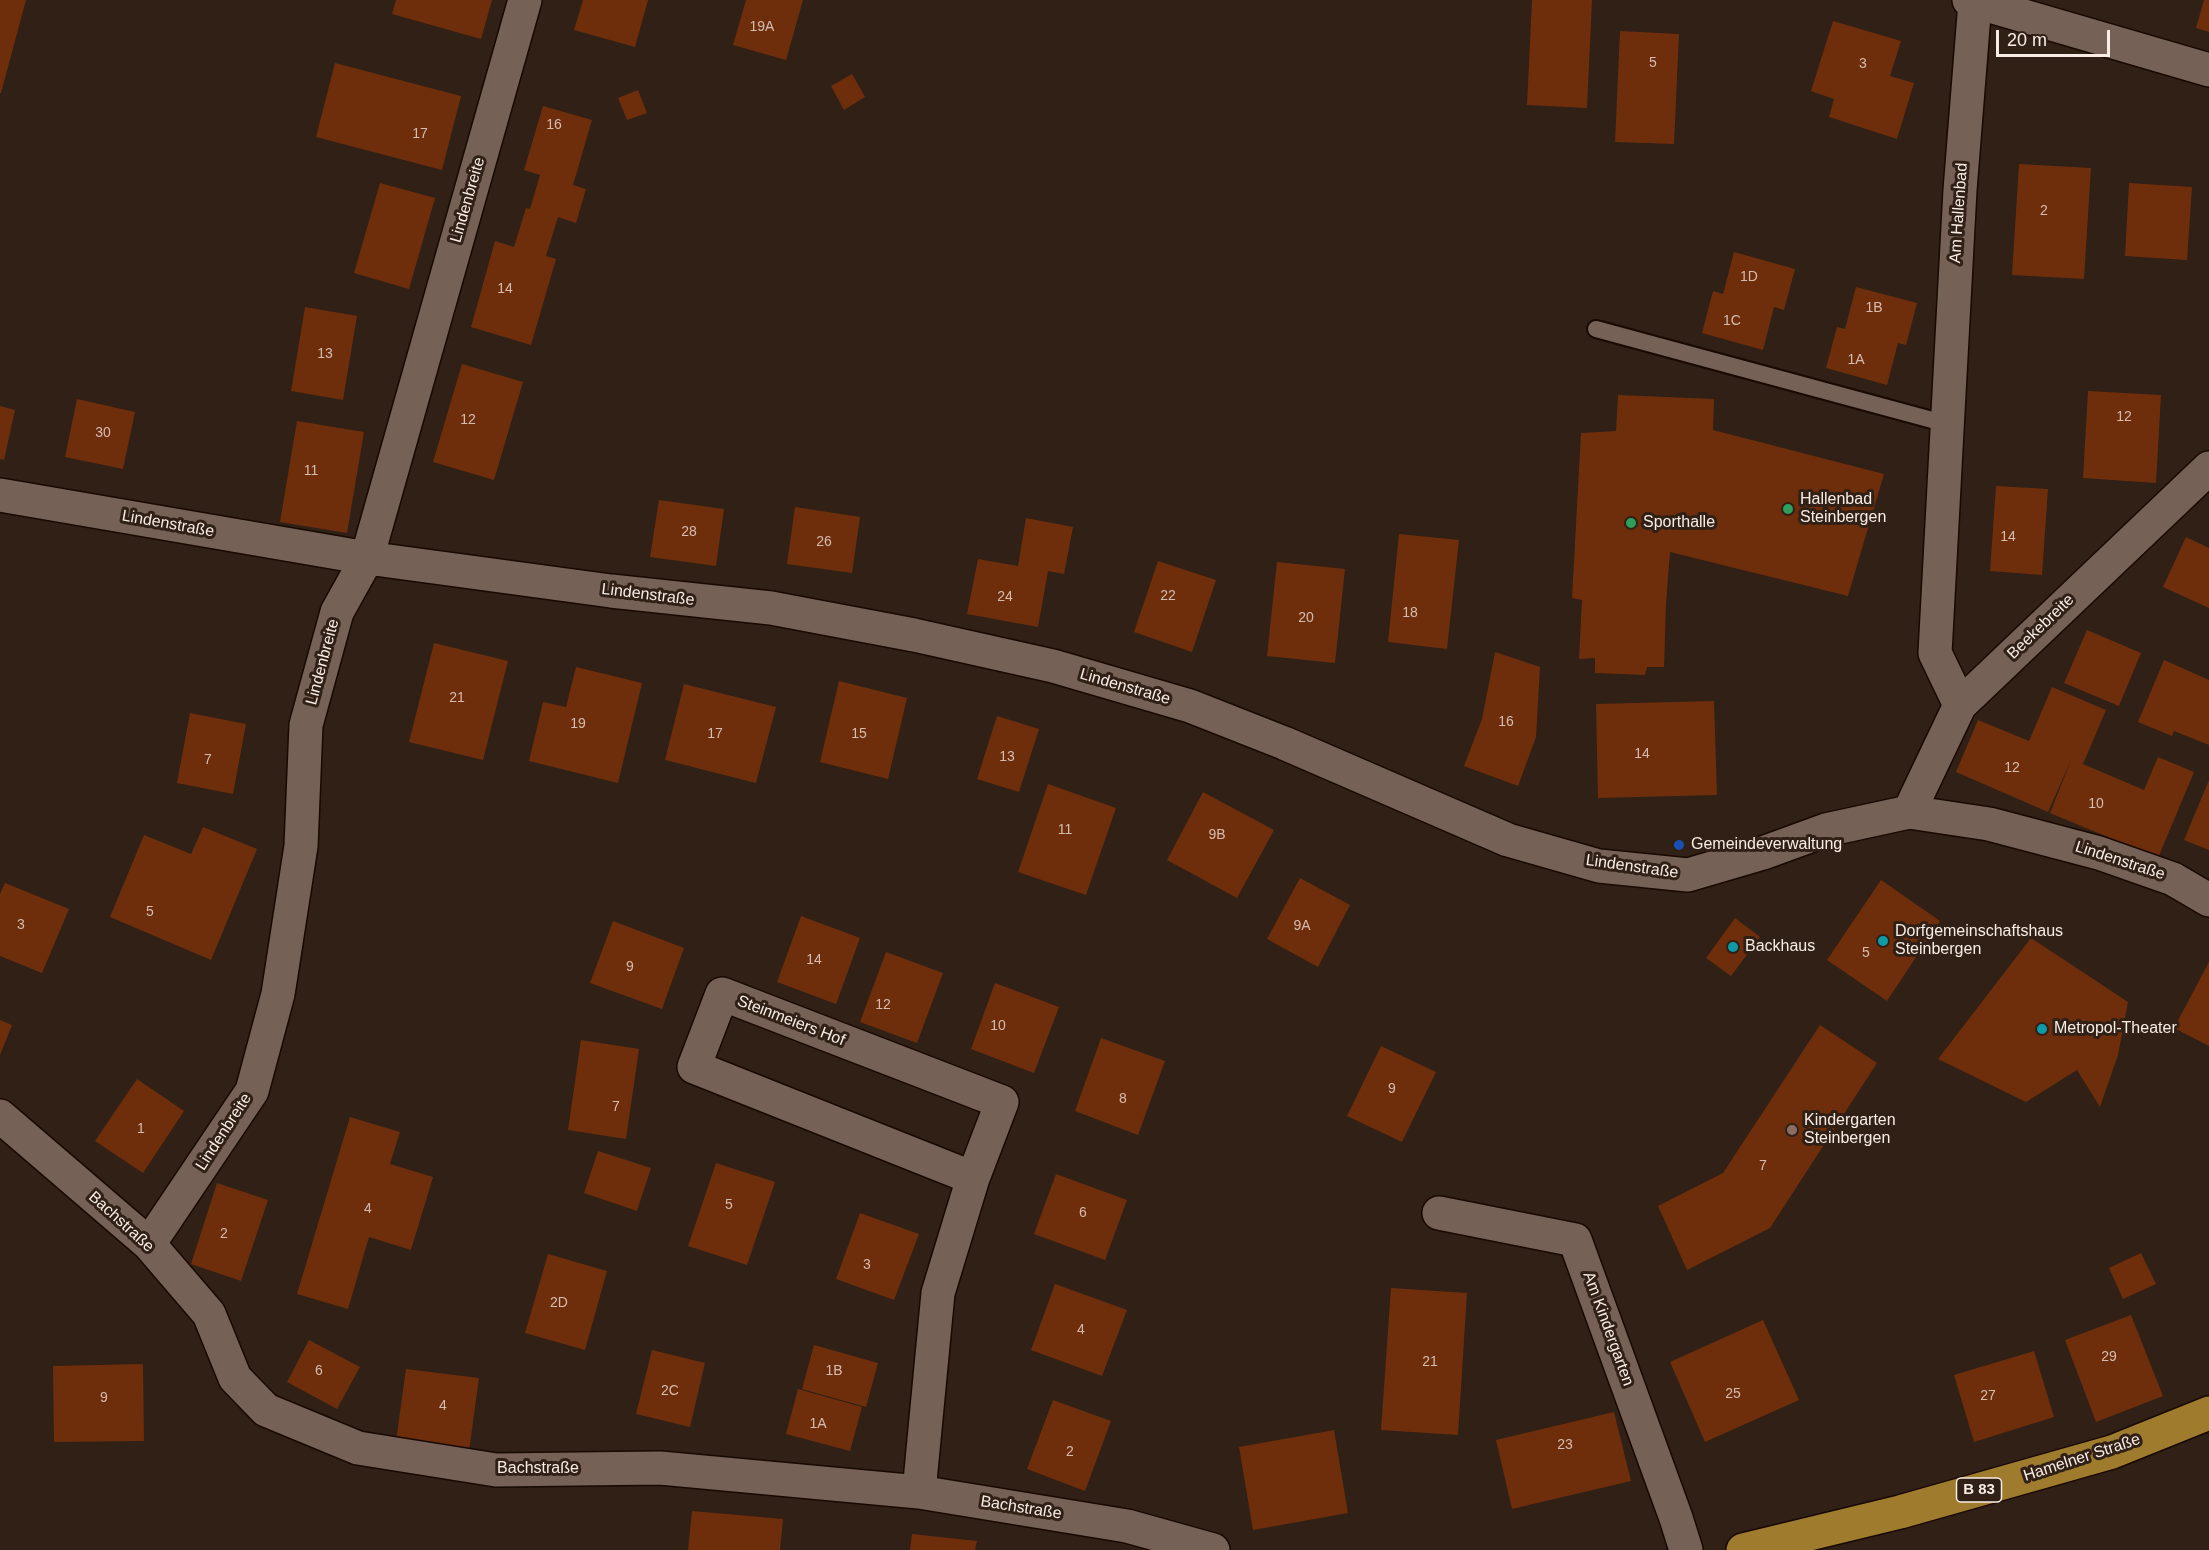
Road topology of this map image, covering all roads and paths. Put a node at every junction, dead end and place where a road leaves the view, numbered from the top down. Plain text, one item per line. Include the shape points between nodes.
1 (525, 0) edge
2 (1972, 1) edge
3 (2209, 70) edge
4 (1596, 329) dead end
5 (1947, 424) junction
6 (2209, 468) edge
7 (0, 495) edge
8 (367, 558) junction
9 (1960, 705) junction
10 (1909, 812) junction
11 (2209, 900) edge
12 (0, 1116) edge
13 (973, 1178) junction
14 (1439, 1213) dead end
15 (149, 1244) junction
16 (2209, 1413) edge
17 (919, 1492) junction
18 (1213, 1550) edge
19 (1686, 1550) edge
20 (1743, 1550) edge

1 - 8 street, Lindenbreite
2 - 3 street
2 - 5 street, Am Hallenbad
4 - 5 lane
5 - 9 street, Am Hallenbad via 1935,653
6 - 9 street, Beekebreite
7 - 8 street, Lindenstraße
8 - 10 street, Lindenstraße via 771,608 1053,666 1190,706 1508,840 1599,866 1688,875 1827,830
8 - 15 street, Lindenbreite via 337,612 306,725 301,846 278,994 252,1091
9 - 10 street, Beekebreite
10 - 11 street, Lindenstraße via 1989,824 2099,853 2173,879
12 - 15 street, Bachstraße
13 - 13 street, Steinmeiers Hof via 1002,1102 722,994 694,1066
13 - 17 street, Steinmeiers Hof via 938,1293
14 - 19 street, Am Kindergarten via 1575,1240
15 - 17 street, Bachstraße via 209,1314 235,1378 266,1410 358,1448 496,1470 660,1468
16 - 20 main road, Hamelner Straße / B 83 via 2112,1452 1900,1512
17 - 18 street, Bachstraße via 1126,1526

